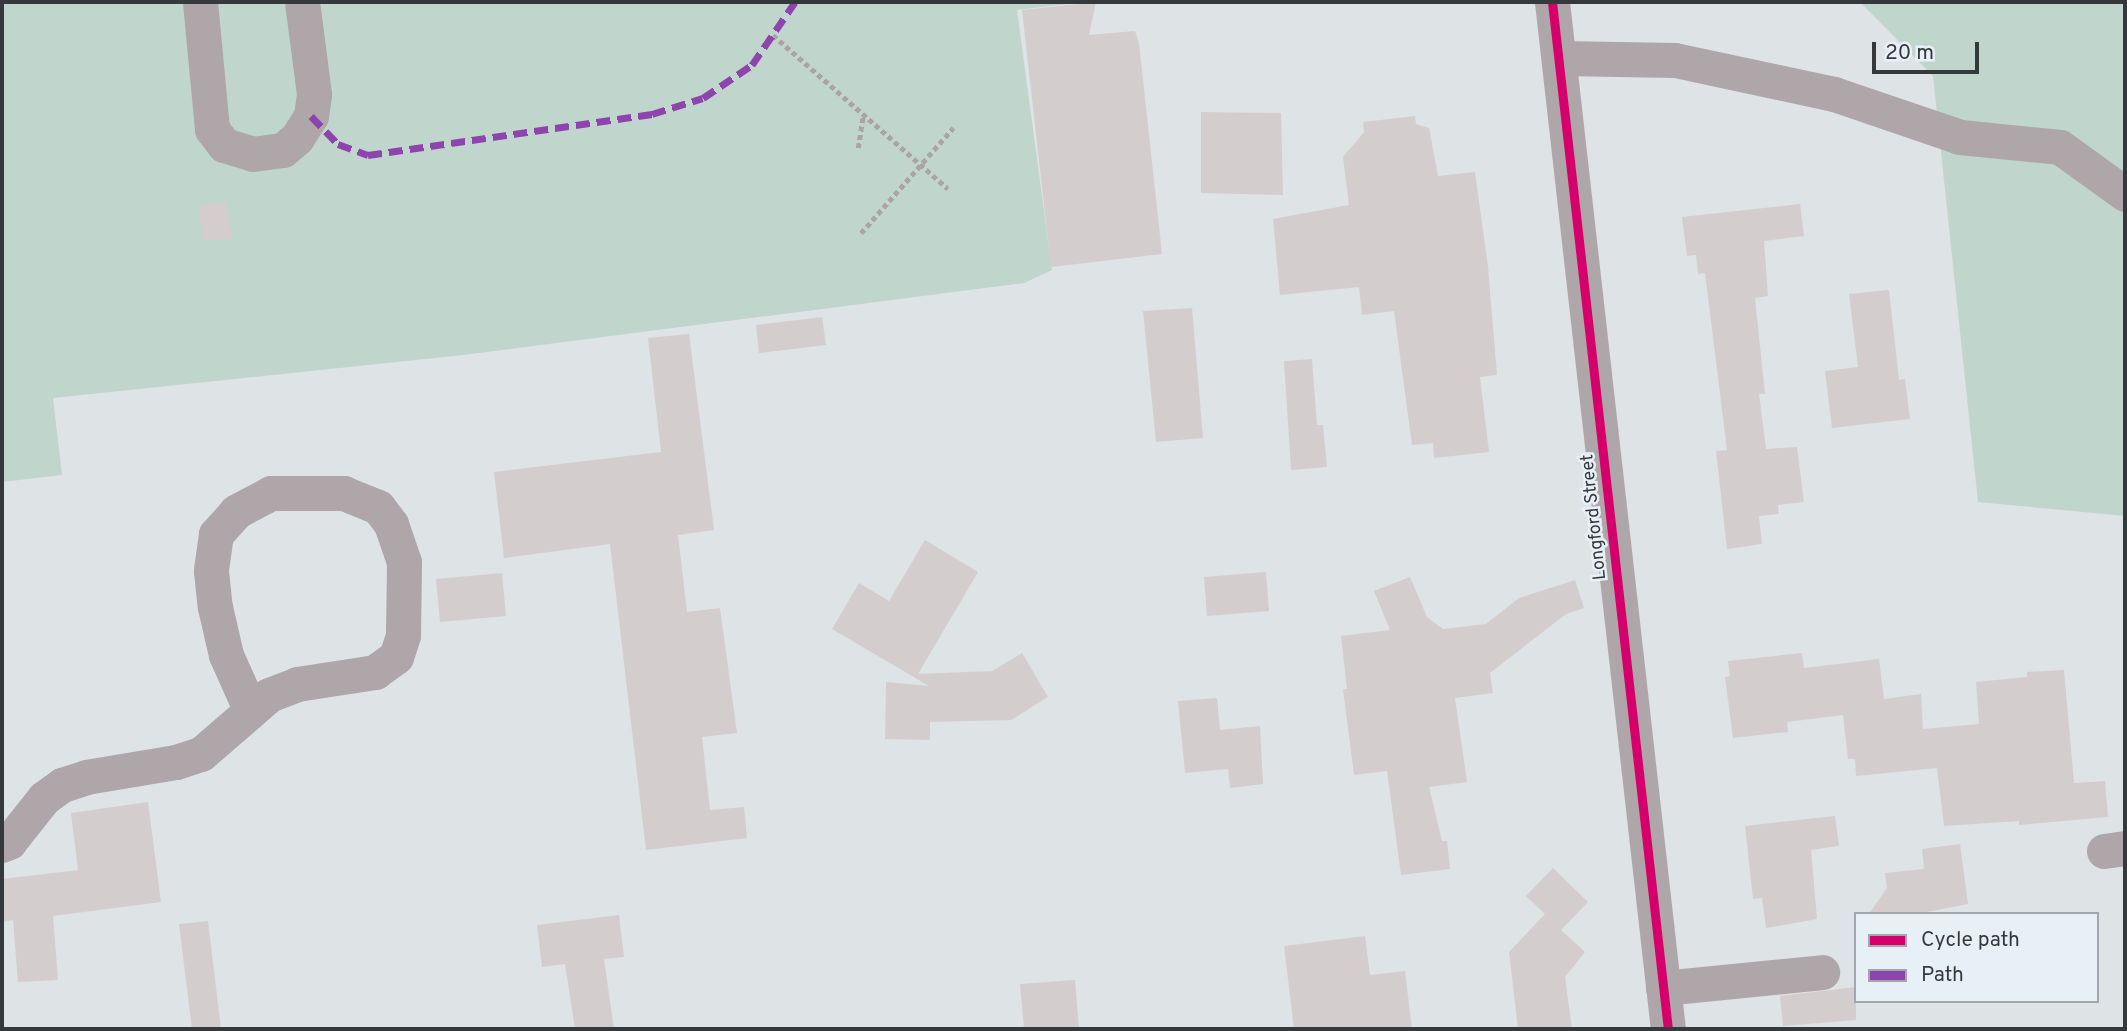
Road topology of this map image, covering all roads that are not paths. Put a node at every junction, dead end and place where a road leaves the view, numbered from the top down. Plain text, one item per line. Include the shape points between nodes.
1 (200, 2) edge
2 (302, 2) edge
3 (1552, 2) edge
4 (1559, 58) junction
5 (2125, 194) edge
6 (250, 709) junction
7 (2, 845) edge
8 (1822, 972) dead end
9 (1663, 988) junction
10 (1668, 1029) edge

1 - 2 street via 212,129 224,145 253,153 283,150 311,116 314,94
3 - 4 street, Longford Street
4 - 5 street via 1675,60 1834,94 1960,136 2060,147
4 - 9 street, Longford Street
6 - 6 street via 268,695 297,684 375,672 396,657 403,635 404,562 391,524 378,508 344,493 271,493 236,512 216,534 211,571 215,607 226,655
6 - 7 street via 201,754 86,776 62,785 44,798
8 - 9 street
9 - 10 street, Longford Street

